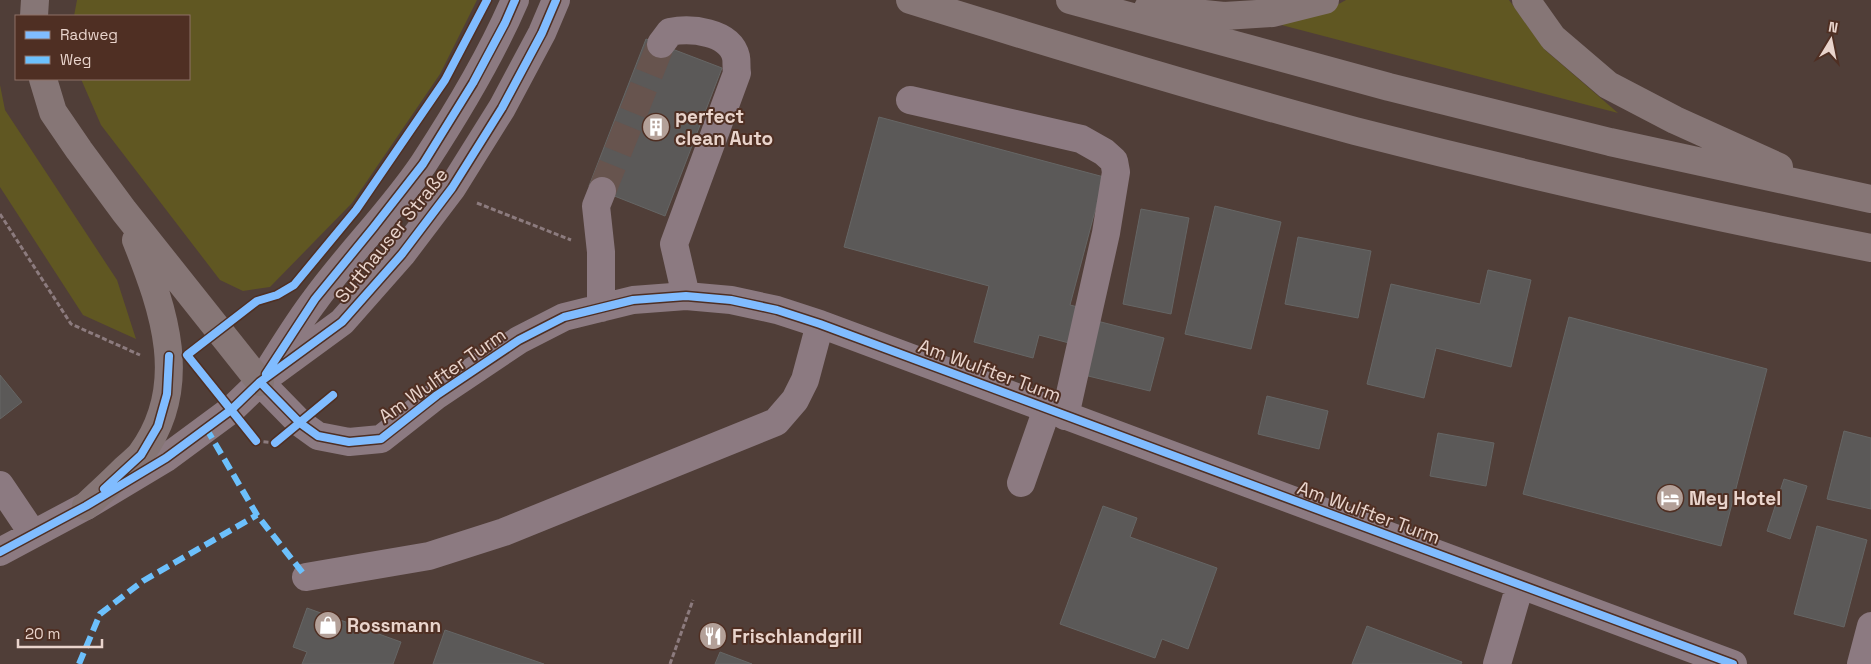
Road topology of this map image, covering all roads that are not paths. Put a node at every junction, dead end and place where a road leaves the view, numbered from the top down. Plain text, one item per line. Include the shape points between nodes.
1 (34, 0) edge
2 (515, 0) edge
3 (556, 0) edge
4 (910, 0) edge
5 (1325, 0) edge
6 (1526, 0) edge
7 (1073, 1) edge
8 (34, 15) edge
9 (661, 44) tunnel mouth
10 (43, 80) edge
11 (910, 100) dead end
12 (602, 191) tunnel mouth
13 (1831, 191) junction
14 (1871, 199) edge
15 (124, 211) junction
16 (1871, 248) edge
17 (686, 296) junction
18 (601, 308) junction
19 (820, 324) junction
20 (260, 382) junction
21 (1056, 412) junction
22 (1021, 483) dead end
23 (0, 485) edge
24 (86, 506) junction
25 (33, 534) junction
26 (0, 552) edge
27 (306, 577) dead end
28 (1520, 585) junction
29 (1871, 626) edge
30 (1496, 664) edge
31 (1733, 664) edge
32 (1861, 664) edge

1 - 8 highway
2 - 20 street, Sutthauser Straße via 473,83 423,164 315,300
3 - 20 street, Sutthauser Straße via 502,108 452,188 408,246 342,322
4 - 16 highway via 1110,62 1356,131 1588,187
5 - 7 highway via 1273,13 1224,16
6 - 13 highway via 1553,38 1608,85 1675,120
7 - 13 highway via 1388,87 1610,142
9 - 17 street via 670,32 700,30 728,44 736,55 737,73 674,244
10 - 15 highway via 53,112
11 - 21 street via 1081,139 1114,161 1116,172 1106,233
12 - 18 street via 596,206 601,252
13 - 14 highway
15 - 20 highway
15 - 24 highway via 154,285 164,320 169,356 167,394 158,426 141,455
17 - 18 street, Am Wulfter Turm via 633,300
17 - 19 street, Am Wulfter Turm via 731,300
18 - 20 street, Am Wulfter Turm via 564,317 519,340 437,395 381,439 349,442 318,436 300,423
19 - 21 street, Am Wulfter Turm
19 - 27 street via 805,380 795,400 776,422 504,532 429,556
20 - 24 street, Sutthauser Straße via 231,410 166,458
21 - 22 street
21 - 28 street, Am Wulfter Turm
23 - 25 street
24 - 25 street, Sutthauser Straße
25 - 26 street, Sutthauser Straße
28 - 30 street
28 - 31 street, Am Wulfter Turm
29 - 32 street

